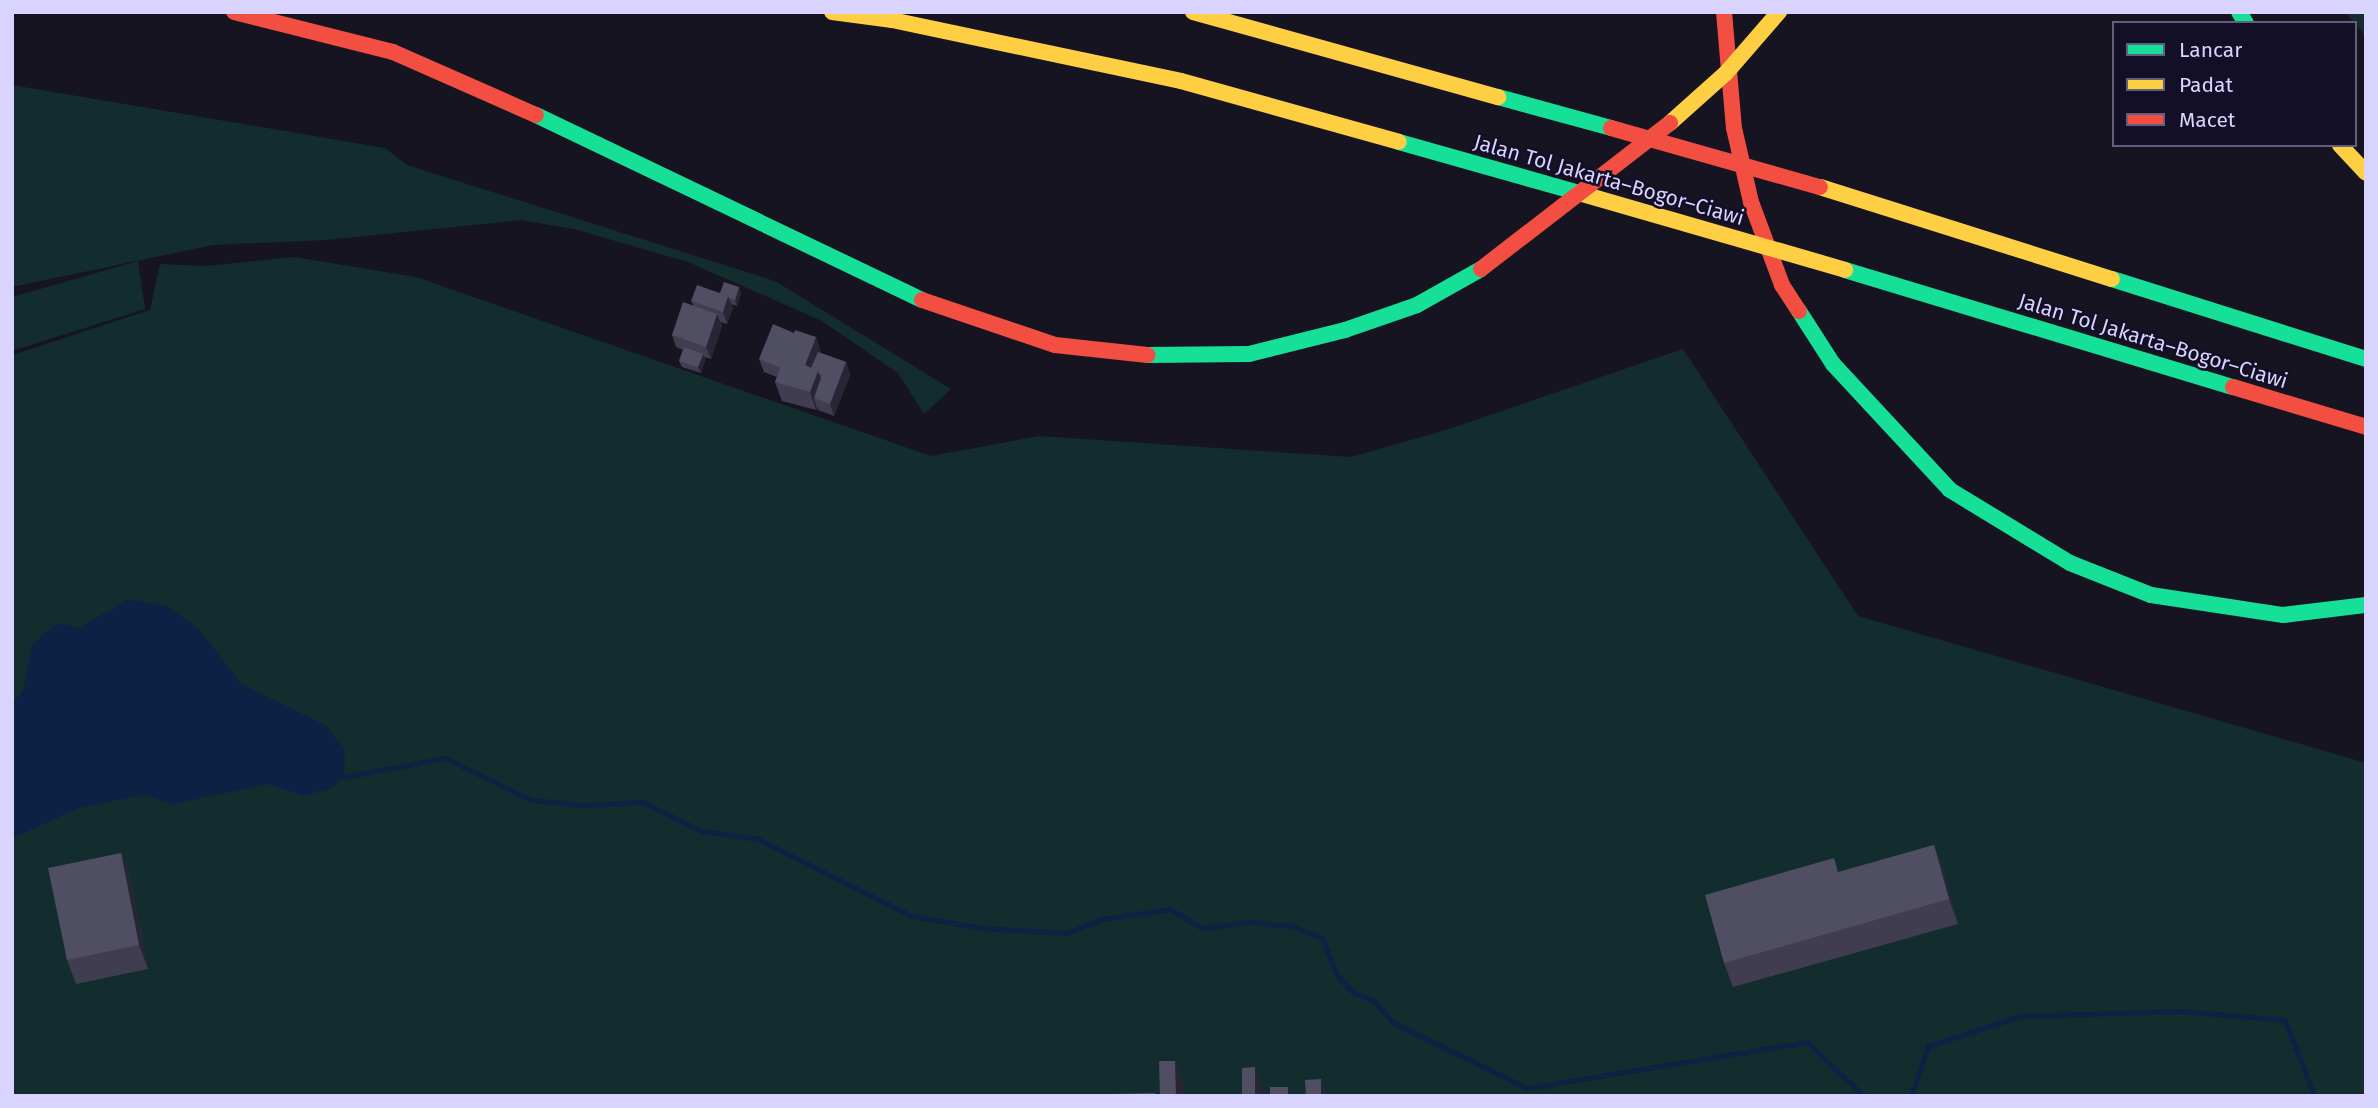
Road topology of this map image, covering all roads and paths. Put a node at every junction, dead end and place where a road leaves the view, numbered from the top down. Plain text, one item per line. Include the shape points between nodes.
1 (234, 12) edge
2 (832, 12) edge
3 (1194, 12) edge
4 (1724, 12) edge
5 (1779, 12) edge
6 (2342, 147) edge
7 (2366, 173) edge
8 (2366, 359) edge
9 (2366, 427) edge
10 (2366, 605) edge

1 - 5 highway, bridge via 406,57 940,309 1055,345 1161,355 1249,354 1345,330 1417,305 1481,269 1651,141 1726,73
2 - 9 highway, Jalan Tol Jakarta–Bogor–Ciawi, bridge via 892,20 1181,81 1845,270
3 - 8 highway, bridge via 1820,187
4 - 10 highway via 1734,128 1751,202 1782,285 1833,365 1950,490 2070,563 2151,595 2283,615
6 - 7 highway

